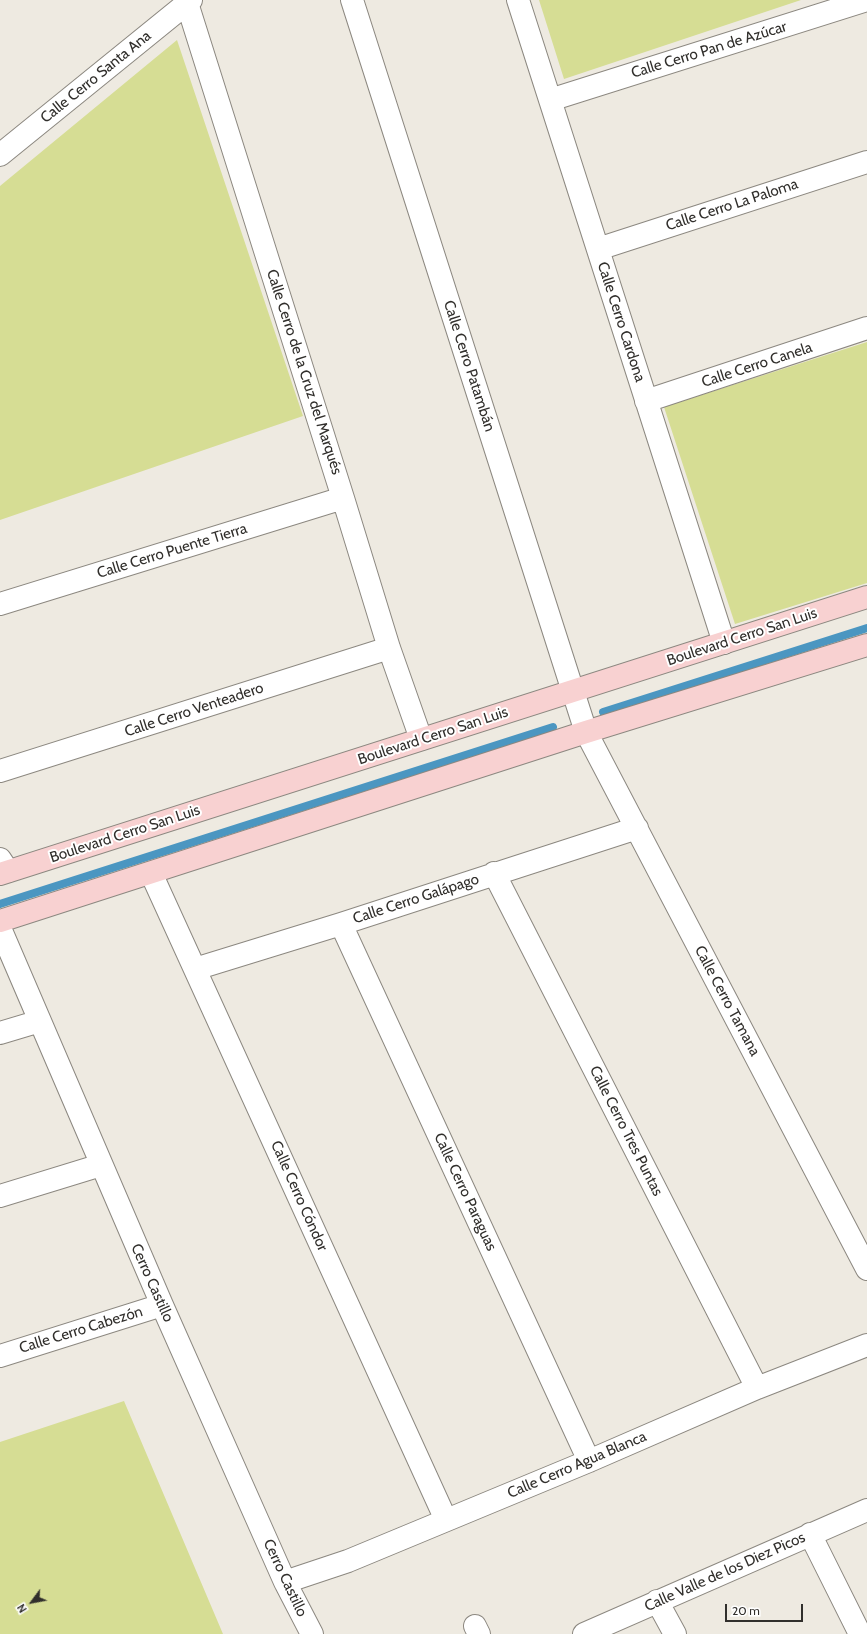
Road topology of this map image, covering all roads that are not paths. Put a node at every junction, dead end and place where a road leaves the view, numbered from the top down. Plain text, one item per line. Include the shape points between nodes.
1 (352, 0) edge
2 (518, 0) edge
3 (867, 0) edge
4 (189, 2) edge
5 (550, 100) junction
6 (0, 155) edge
7 (867, 162) edge
8 (598, 248) junction
9 (867, 328) edge
10 (646, 401) junction
11 (344, 498) junction
12 (867, 598) edge
13 (0, 604) edge
14 (724, 643) junction
15 (867, 645) edge
16 (389, 648) junction
17 (574, 691) junction
18 (586, 732) junction
19 (421, 739) junction
20 (0, 771) edge
21 (637, 828) junction
22 (2, 868) edge
23 (152, 872) junction
24 (494, 873) junction
25 (0, 920) edge
26 (341, 924) junction
27 (0, 928) edge
28 (195, 969) junction
29 (40, 1021) junction
30 (0, 1033) edge
31 (101, 1165) junction
32 (0, 1196) edge
33 (867, 1269) edge
34 (162, 1305) junction
35 (867, 1344) edge
36 (0, 1356) edge
37 (757, 1388) junction
38 (589, 1461) junction
39 (867, 1510) edge
40 (446, 1520) junction
41 (810, 1534) junction
42 (286, 1582) junction
43 (657, 1602) junction
44 (312, 1634) edge
45 (584, 1634) edge
46 (675, 1634) edge
47 (860, 1634) edge

1 - 17 street, Calle Cerro Patambán
2 - 5 street, Calle Cerro Cardona
3 - 5 street, Calle Cerro Pan de Azúcar
4 - 6 street, Calle Cerro Santa Ana
4 - 11 street, Calle Cerro de la Cruz del Marqués
5 - 8 street, Calle Cerro Cardona
7 - 8 street, Calle Cerro La Paloma
8 - 10 street, Calle Cerro Cardona
9 - 10 street, Calle Cerro Canela
10 - 14 street, Calle Cerro Cardona
11 - 13 street, Calle Cerro Puente Tierra
11 - 16 street, Calle Cerro de la Cruz del Marqués
12 - 14 street, Boulevard Cerro San Luis
14 - 17 street, Boulevard Cerro San Luis
15 - 18 street
16 - 19 street, Calle Cerro de la Cruz del Marqués
16 - 20 street, Calle Cerro Venteadero
17 - 18 street, Calle Cerro Patambán
17 - 19 street, Boulevard Cerro San Luis
18 - 21 street, Calle Cerro Tamana
18 - 23 street
19 - 22 street, Boulevard Cerro San Luis
21 - 24 street, Calle Cerro Galápago
21 - 33 street, Calle Cerro Tamana
23 - 25 street
23 - 28 street, Calle Cerro Cóndor
24 - 26 street, Calle Cerro Galápago
24 - 37 street, Calle Cerro Tres Puntas
26 - 28 street, Calle Cerro Galápago
26 - 38 street, Calle Cerro Paraguas
27 - 29 street, Cerro Castillo
28 - 40 street, Calle Cerro Cóndor
29 - 30 street
29 - 31 street, Cerro Castillo
31 - 32 street
31 - 34 street, Cerro Castillo
34 - 36 street, Calle Cerro Cabezón
34 - 42 street, Cerro Castillo
35 - 37 street, Calle Cerro Agua Blanca
37 - 38 street, Calle Cerro Agua Blanca
38 - 40 street, Calle Cerro Agua Blanca
39 - 41 street, Calle Valle de los Diez Picos
40 - 42 street, Calle Cerro Agua Blanca via 348,1561
41 - 43 street, Calle Valle de los Diez Picos
41 - 47 street
42 - 44 street, Cerro Castillo
43 - 45 street, Calle Valle de los Diez Picos
43 - 46 street

